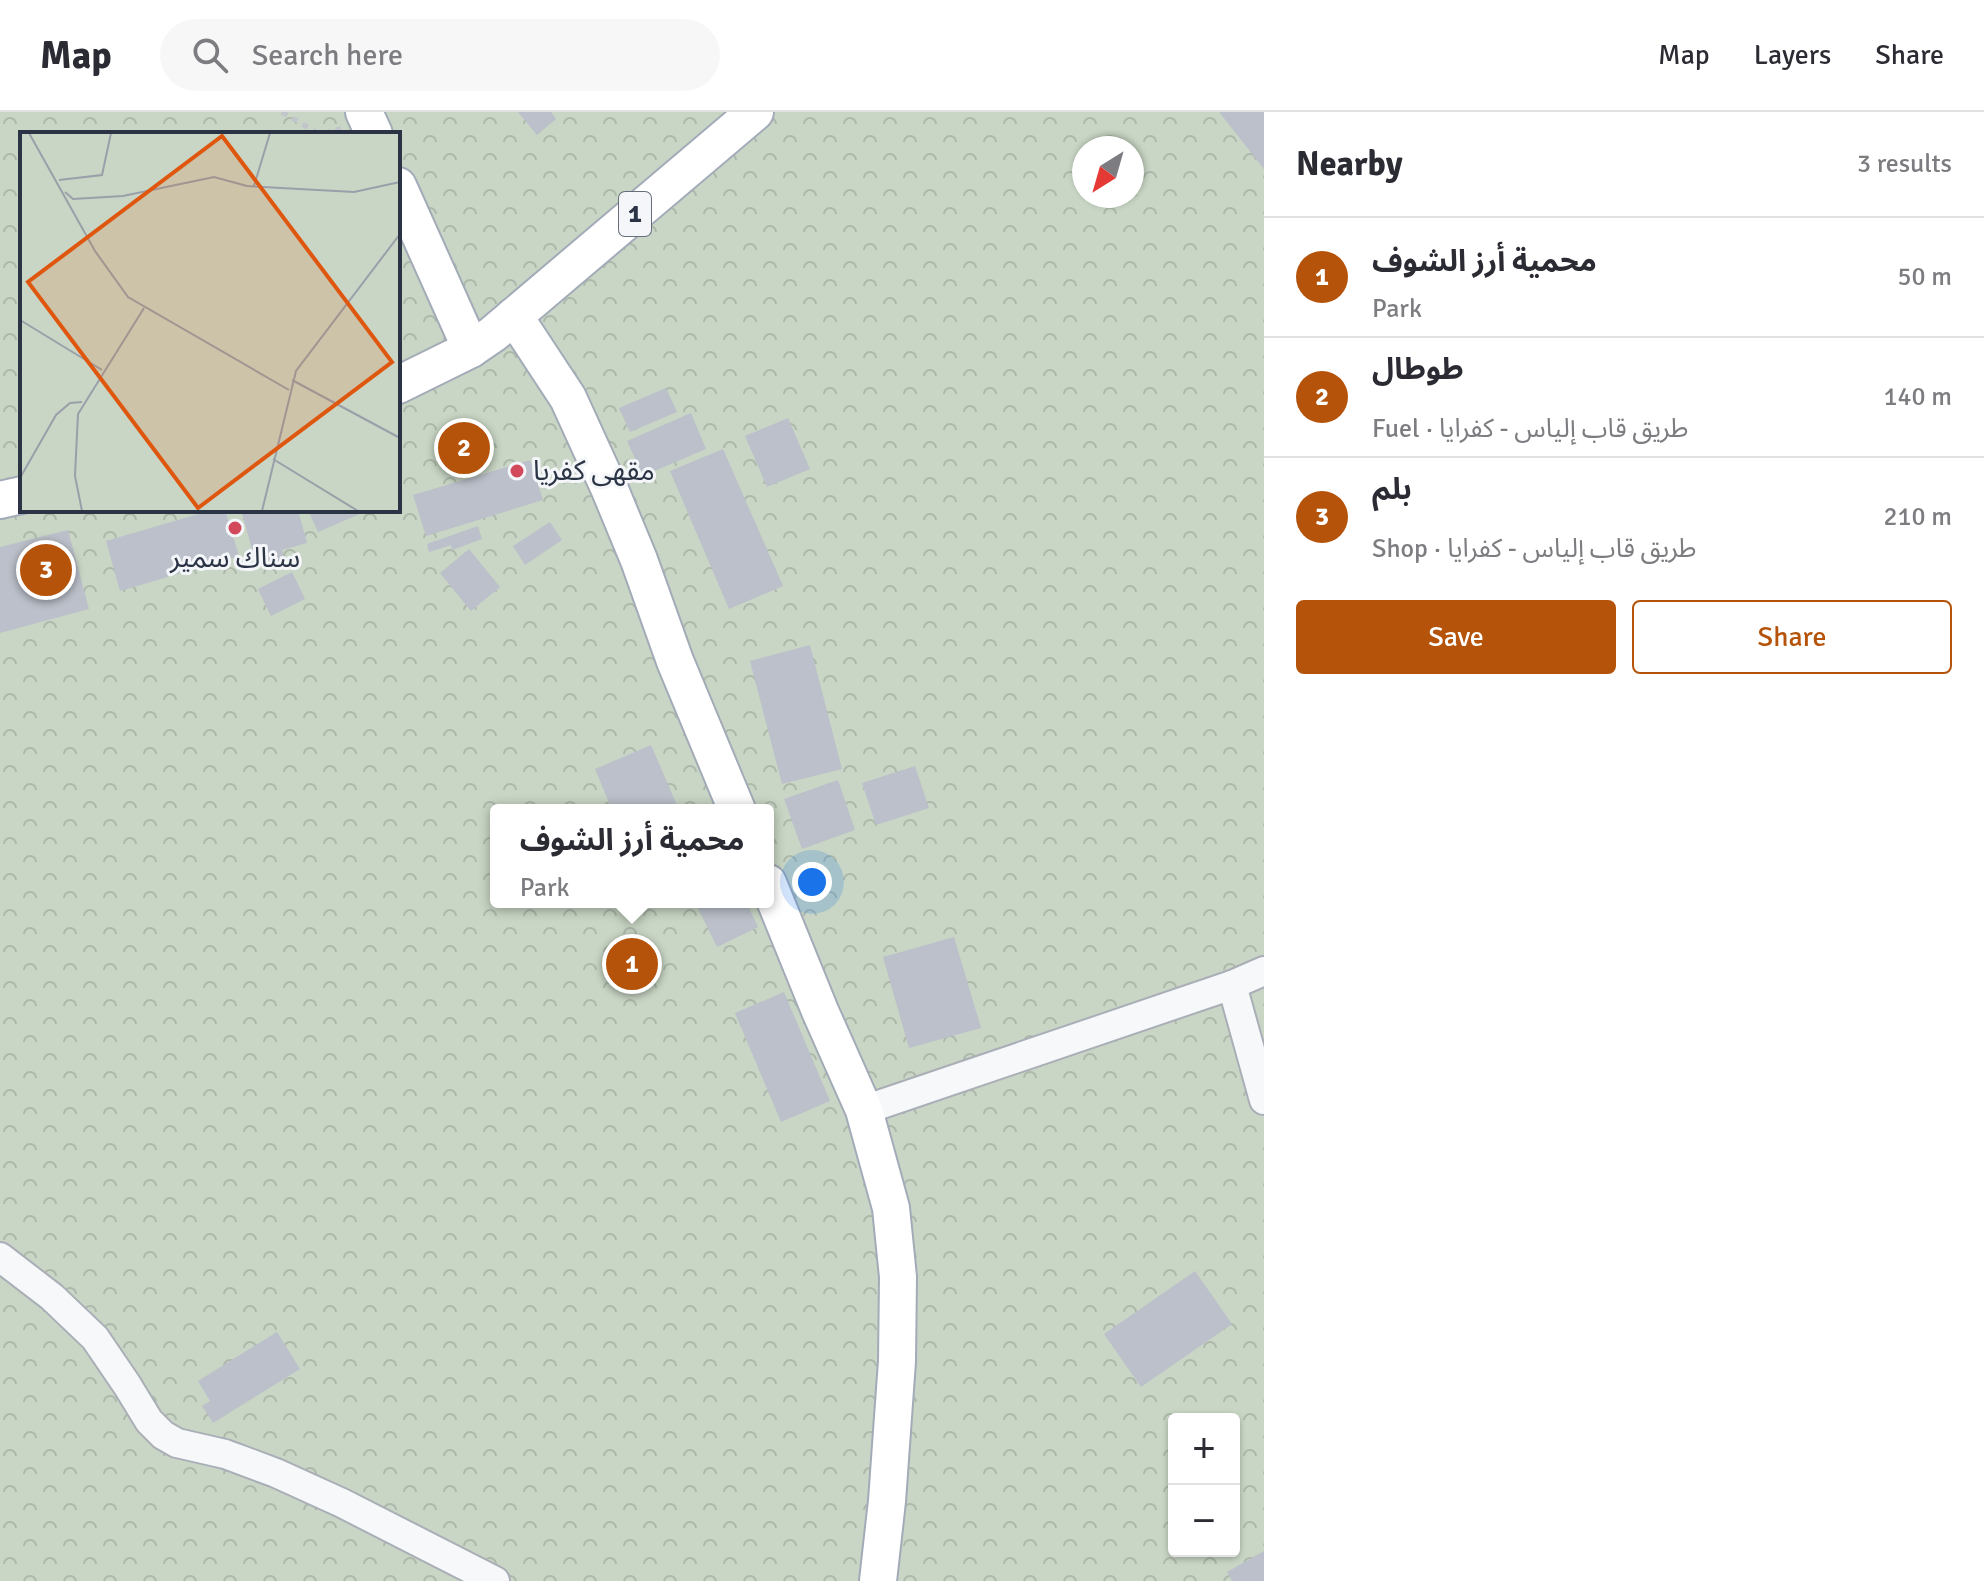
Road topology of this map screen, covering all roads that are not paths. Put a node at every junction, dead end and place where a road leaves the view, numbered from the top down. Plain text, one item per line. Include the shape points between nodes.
1 (755, 112) edge
2 (400, 190) edge
3 (514, 316) junction
4 (471, 349) junction
5 (400, 384) edge
6 (20, 495) edge
7 (0, 500) edge
8 (735, 804) edge
9 (774, 898) edge
10 (1264, 971) edge
11 (1232, 985) junction
12 (1264, 1100) edge
13 (864, 1110) junction
14 (7, 1273) edge
15 (495, 1581) edge
16 (878, 1581) edge

1 - 3 main road, 1
2 - 4 main road
3 - 4 main road, 1
3 - 8 main road via 568,398 610,490
4 - 5 main road, 1
6 - 7 main road
9 - 13 main road
10 - 11 street
11 - 12 street
11 - 13 street
13 - 16 main road via 891,1208 898,1277 896,1376
14 - 15 street via 52,1297 95,1338 163,1435 276,1473

